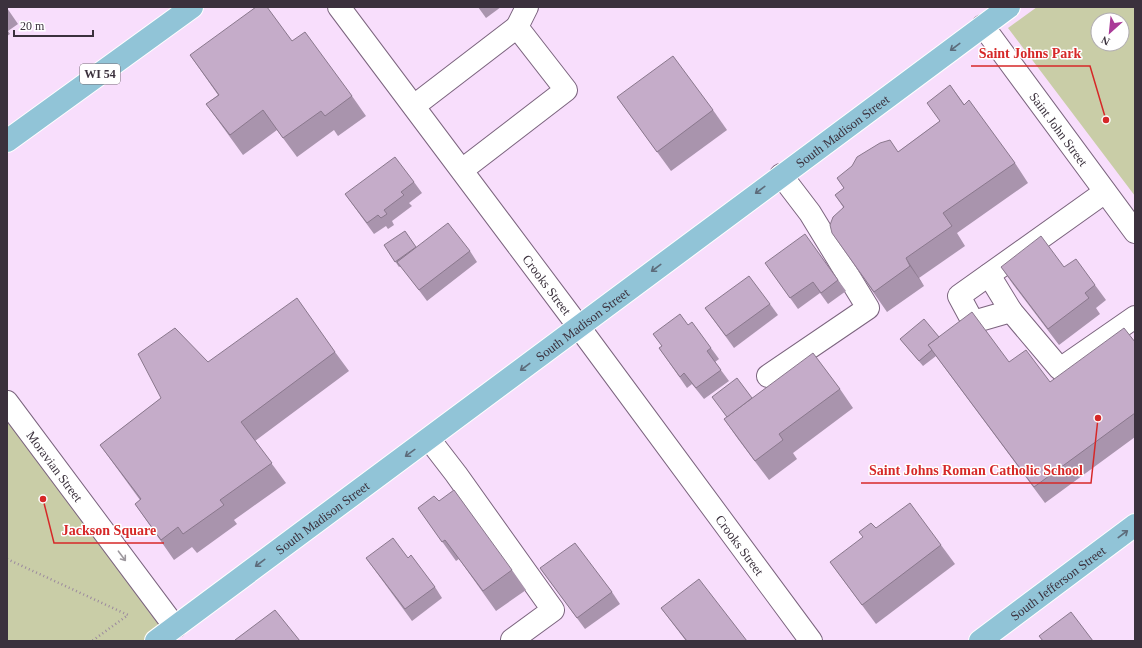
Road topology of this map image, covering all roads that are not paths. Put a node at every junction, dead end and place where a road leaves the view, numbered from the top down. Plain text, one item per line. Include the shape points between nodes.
1 (192, 7) edge
2 (339, 7) edge
3 (527, 7) edge
4 (1009, 7) edge
5 (983, 26) junction
6 (517, 27) junction
7 (414, 106) junction
8 (7, 141) edge
9 (462, 170) junction
10 (781, 175) junction
11 (1105, 192) junction
12 (1135, 232) edge
13 (989, 275) junction
14 (1011, 311) junction
15 (1135, 317) edge
16 (579, 327) junction
17 (768, 376) dead end
18 (7, 402) edge
19 (429, 439) junction
20 (1135, 525) edge
21 (175, 627) junction
22 (512, 640) edge
23 (156, 641) edge
24 (811, 641) edge
25 (980, 641) edge

1 - 8 main road, WI 54
2 - 7 street, Crooks Street
3 - 6 street
4 - 5 main road, South Madison Street
5 -> 10 main road, South Madison Street
5 - 11 street, Saint John Street
6 - 7 street
6 - 9 street via 566,90
7 - 9 street, Crooks Street
9 - 16 street, Crooks Street
10 -> 16 main road, South Madison Street
10 - 17 street via 810,213 868,308
11 - 12 street, Saint John Street
11 - 13 street
13 - 14 street
13 - 14 street via 959,296 973,322
14 - 15 street via 1060,369
16 -> 19 main road, South Madison Street
16 - 24 street, Crooks Street
18 -> 21 street, Moravian Street
19 -> 21 main road, South Madison Street
19 - 22 street via 553,610
25 -> 20 main road, South Jefferson Street
21 - 23 main road, South Madison Street

